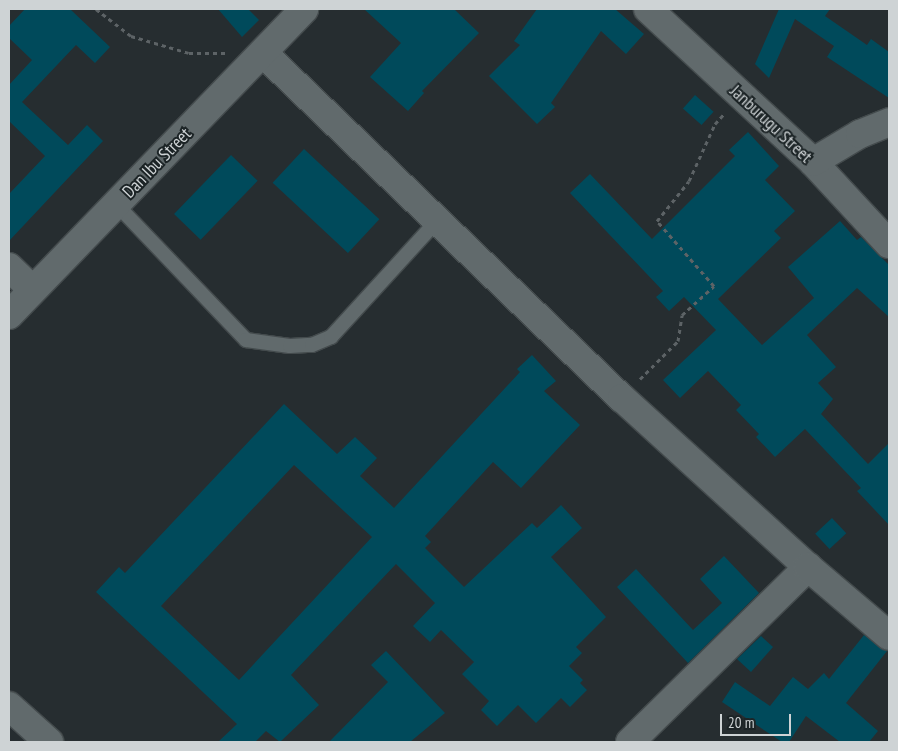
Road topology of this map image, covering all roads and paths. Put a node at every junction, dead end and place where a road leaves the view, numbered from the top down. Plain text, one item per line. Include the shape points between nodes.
1 (96, 9) edge
2 (304, 9) edge
3 (648, 9) edge
4 (263, 53) junction
5 (740, 94) junction
6 (889, 122) edge
7 (813, 162) junction
8 (117, 205) junction
9 (436, 222) junction
10 (889, 244) edge
11 (9, 267) edge
12 (32, 288) junction
13 (9, 315) edge
14 (622, 398) junction
15 (808, 567) junction
16 (889, 636) edge
17 (9, 706) edge
18 (48, 742) edge
19 (630, 742) edge

1 - 4 path via 131,36 189,53
2 - 4 street, Dan Ibu Street
3 - 5 street, Janburugu Street
4 - 8 street, Dan Ibu Street
4 - 9 street
5 - 7 street, Janburugu Street
5 - 14 path via 715,124 689,181 657,221 714,286 682,315 678,341
6 - 7 street via 860,134
7 - 10 street, Janburugu Street
8 - 9 lane via 246,340 290,346 312,345 331,337
8 - 12 street, Dan Ibu Street
9 - 14 street
11 - 12 street
12 - 13 street, Dan Ibu Street
14 - 15 street
15 - 16 street
15 - 19 street via 677,700
17 - 18 street

